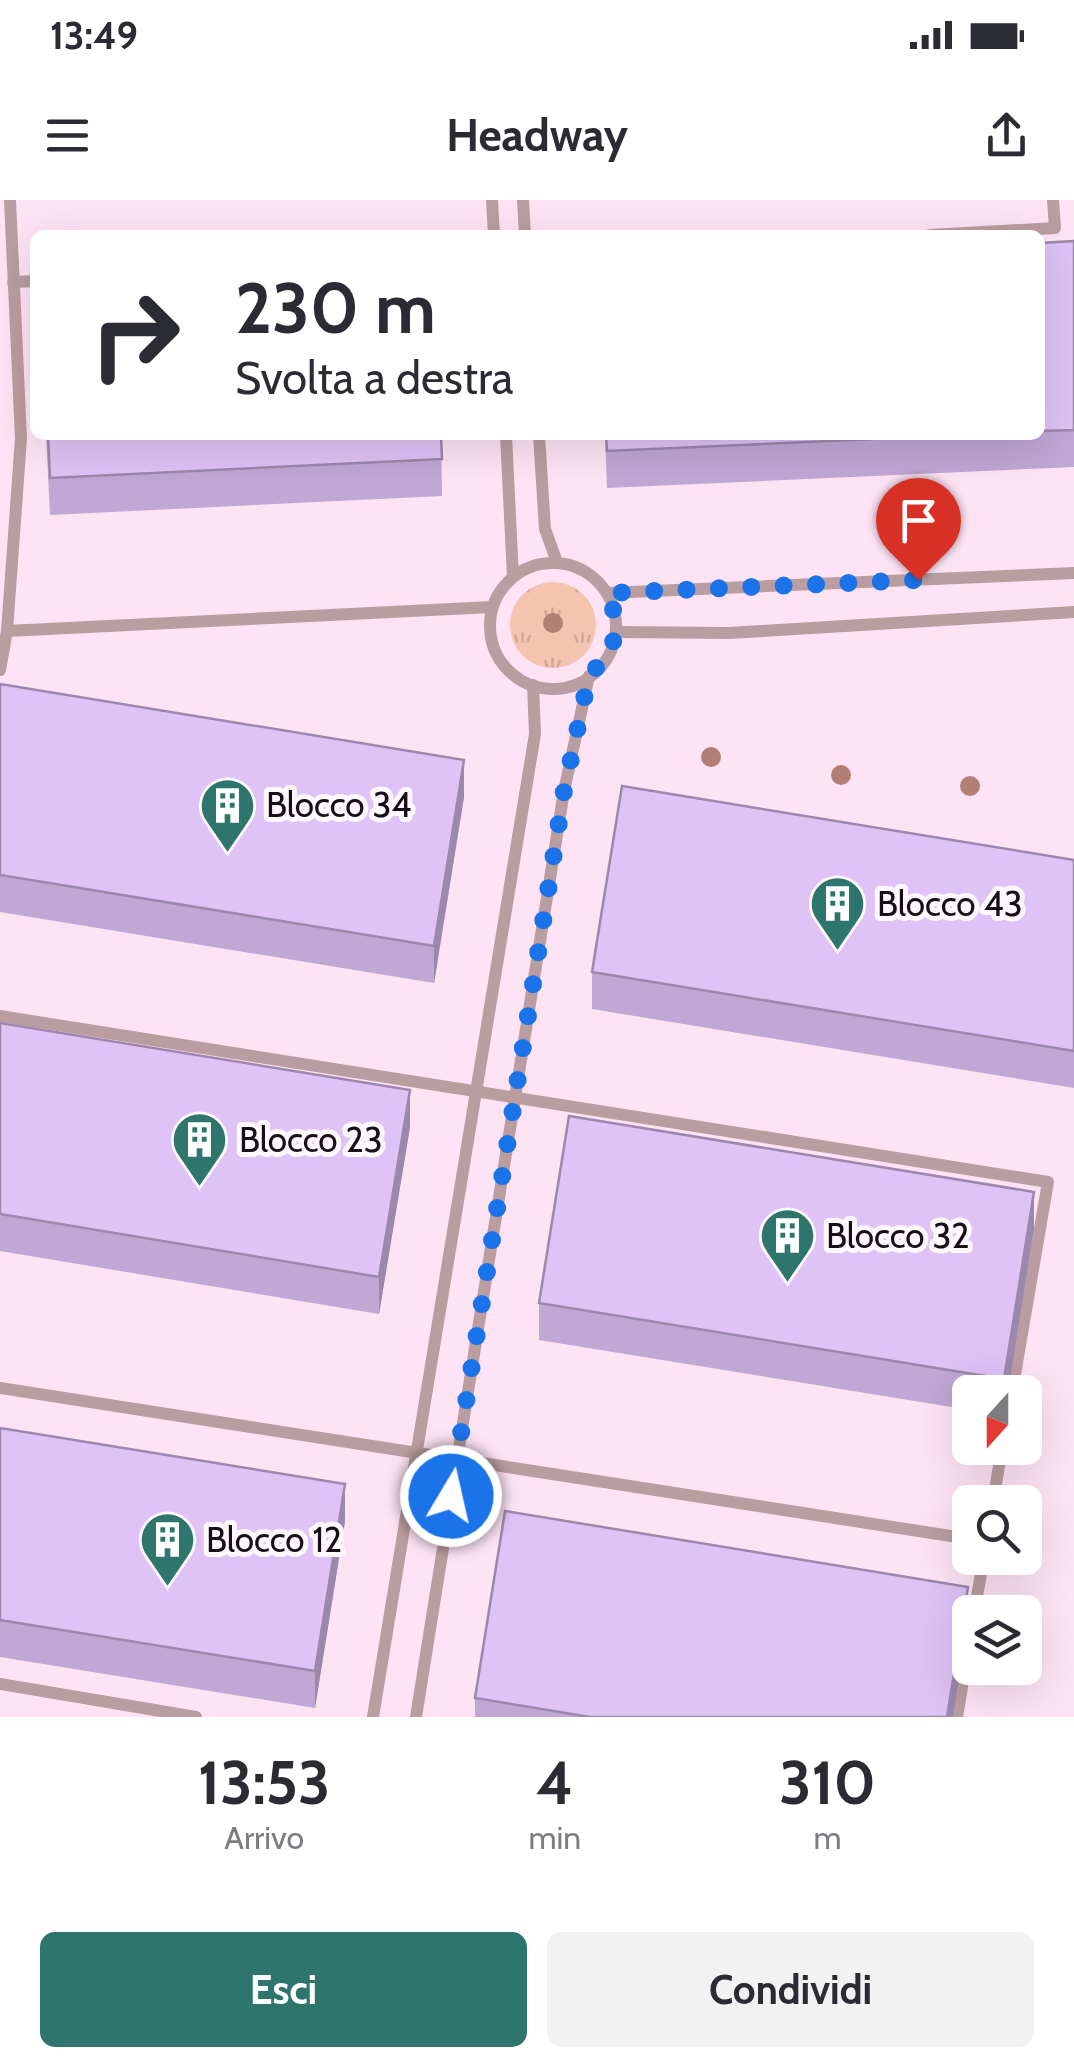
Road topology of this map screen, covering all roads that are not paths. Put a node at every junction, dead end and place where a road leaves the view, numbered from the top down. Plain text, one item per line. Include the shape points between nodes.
1 (10, 200) edge
2 (492, 200) edge
3 (523, 200) edge
4 (1053, 200) edge
5 (494, 230) edge
6 (525, 230) edge
7 (1019, 230) edge
8 (30, 281) edge
9 (13, 282) junction
10 (506, 440) edge
11 (538, 440) edge
12 (557, 562) junction
13 (1074, 573) edge
14 (513, 577) junction
15 (607, 593) junction
16 (492, 607) junction
17 (1074, 612) edge
18 (7, 631) junction
19 (616, 632) junction
20 (0, 670) edge
21 (589, 676) junction
22 (533, 685) junction
23 (0, 1016) edge
24 (474, 1091) junction
25 (515, 1098) junction
26 (1015, 1375) edge
27 (0, 1388) edge
28 (416, 1453) junction
29 (457, 1459) junction
30 (952, 1536) edge
31 (0, 1684) edge
32 (962, 1685) edge
33 (196, 1717) edge
34 (373, 1717) edge
35 (416, 1717) edge
36 (957, 1717) edge

1 - 9 lane
2 - 5 lane
3 - 6 lane
4 - 7 lane via 1055,228
8 - 9 lane
9 - 18 lane via 21,438
10 - 14 lane
11 - 12 lane via 545,529
12 - 14 lane
12 - 15 lane via 594,578
13 - 15 lane
14 - 16 lane
15 - 19 lane
16 - 18 lane
16 - 22 lane via 494,649 505,668
17 - 19 lane
18 - 20 lane
19 - 21 lane via 610,652
21 - 22 lane via 564,688
21 - 25 lane
22 - 24 lane via 535,734
23 - 24 lane
24 - 25 lane
24 - 28 lane
25 - 26 lane via 1048,1182
25 - 29 lane
27 - 28 lane
28 - 29 lane
28 - 34 lane
29 - 30 lane
29 - 35 lane
31 - 33 lane
32 - 36 lane

